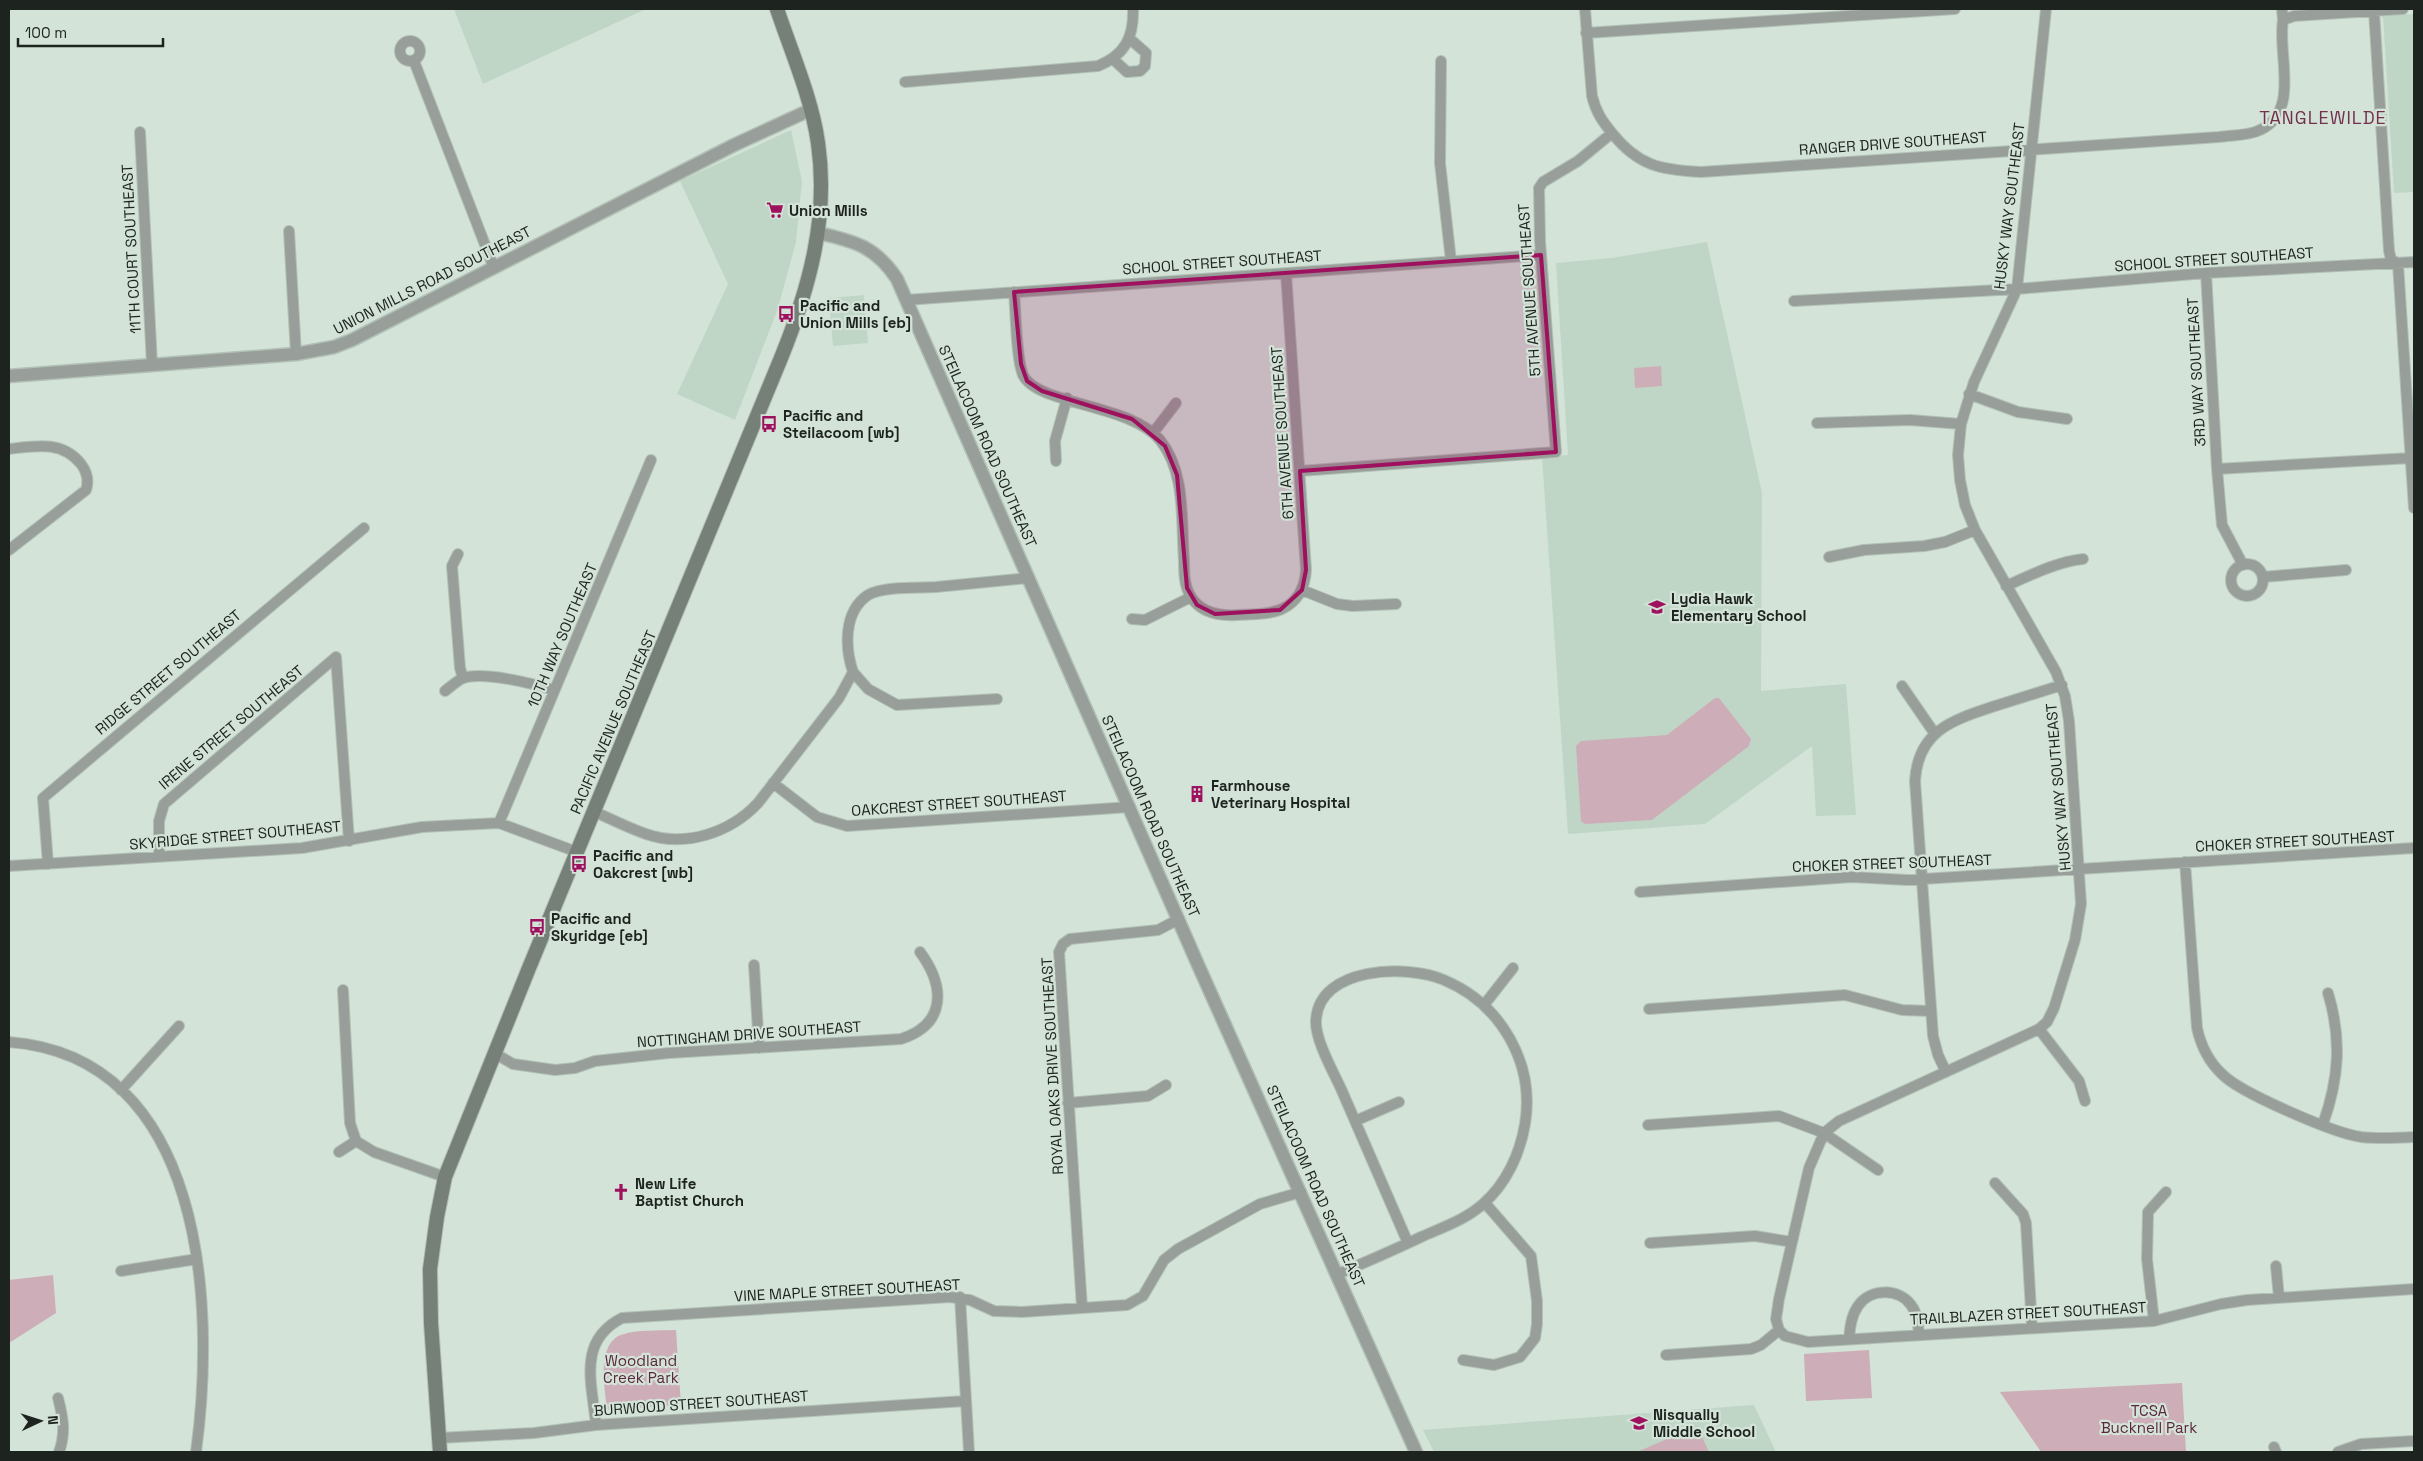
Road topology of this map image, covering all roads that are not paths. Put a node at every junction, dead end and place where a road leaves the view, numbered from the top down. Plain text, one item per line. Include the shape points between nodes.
1 (777, 9) edge
2 (1134, 9) edge
3 (1585, 9) edge
4 (1955, 9) edge
5 (2046, 9) edge
6 (2282, 9) edge
7 (2403, 9) edge
8 (2374, 11) junction
9 (2283, 20) junction
10 (1586, 34) junction
11 (1130, 39) junction
12 (1117, 56) junction
13 (414, 61) dead end
14 (1441, 61) dead end
15 (905, 82) dead end
16 (810, 110) junction
17 (140, 132) dead end
18 (1612, 133) junction
19 (2033, 149) junction
20 (290, 231) dead end
21 (818, 233) junction
22 (1541, 255) junction
23 (1451, 261) junction
24 (2414, 262) edge
25 (2398, 264) junction
26 (494, 268) junction
27 (1286, 273) junction
28 (2206, 273) junction
29 (2017, 289) junction
30 (1014, 292) junction
31 (906, 300) junction
32 (1794, 301) dead end
33 (296, 354) junction
34 (152, 364) junction
35 (9, 376) edge
36 (1969, 394) junction
37 (1067, 398) junction
38 (1176, 403) dead end
39 (2067, 419) dead end
40 (1818, 423) dead end
41 (1961, 424) junction
42 (1153, 432) junction
43 (9, 449) edge
44 (2411, 458) junction
45 (651, 460) dead end
46 (1056, 461) dead end
47 (2216, 469) junction
48 (1300, 471) junction
49 (2414, 508) edge
50 (364, 528) dead end
51 (1975, 530) junction
52 (9, 550) edge
53 (458, 554) dead end
54 (1829, 557) dead end
55 (2083, 559) dead end
56 (2243, 565) junction
57 (2346, 570) dead end
58 (2263, 577) junction
59 (1028, 578) junction
60 (2006, 586) junction
61 (1302, 590) junction
62 (1191, 597) junction
63 (1396, 604) dead end
64 (1132, 619) dead end
65 (853, 672) junction
66 (463, 678) junction
67 (2062, 685) junction
68 (1902, 686) dead end
69 (554, 690) junction
70 (445, 691) dead end
71 (997, 699) dead end
72 (1935, 734) junction
73 (773, 783) junction
74 (1130, 807) junction
75 (593, 811) junction
76 (499, 823) junction
77 (349, 841) junction
78 (2414, 848) edge
79 (576, 852) junction
80 (159, 857) junction
81 (2185, 862) junction
82 (48, 864) junction
83 (9, 866) edge
84 (2080, 868) junction
85 (1922, 879) junction
86 (1640, 892) dead end
87 (1179, 919) junction
88 (920, 952) dead end
89 (754, 965) dead end
90 (1513, 968) dead end
91 (343, 990) dead end
92 (2328, 993) dead end
93 (1484, 1005) junction
94 (1649, 1009) dead end
95 (1931, 1011) junction
96 (179, 1026) dead end
97 (2040, 1029) junction
98 (9, 1042) edge
99 (760, 1048) junction
100 (494, 1053) junction
101 (1946, 1072) junction
102 (1166, 1086) dead end
103 (121, 1090) junction
104 (1399, 1102) dead end
105 (2086, 1102) dead end
106 (1068, 1103) junction
107 (1355, 1121) junction
108 (2323, 1124) junction
109 (1648, 1125) dead end
110 (1824, 1133) junction
111 (2414, 1137) edge
112 (356, 1141) junction
113 (339, 1152) dead end
114 (1878, 1170) dead end
115 (445, 1177) junction
116 (1995, 1183) dead end
117 (1301, 1192) junction
118 (2166, 1192) dead end
119 (1485, 1203) junction
120 (1792, 1242) junction
121 (1408, 1243) junction
122 (1650, 1243) dead end
123 (197, 1259) junction
124 (2276, 1266) dead end
125 (121, 1271) dead end
126 (1338, 1274) junction
127 (2414, 1289) edge
128 (960, 1298) junction
129 (2279, 1298) junction
130 (1082, 1308) junction
131 (2154, 1321) junction
132 (2032, 1328) junction
133 (1779, 1330) junction
134 (1919, 1335) junction
135 (1850, 1339) junction
136 (1666, 1355) dead end
137 (1463, 1360) dead end
138 (58, 1398) dead end
139 (965, 1401) junction
140 (596, 1424) junction
141 (439, 1438) junction
142 (2414, 1441) edge
143 (58, 1452) edge
144 (196, 1452) edge
145 (440, 1452) edge
146 (969, 1452) edge
147 (1416, 1452) edge
148 (2338, 1452) edge

1 - 16 main road, PACIFIC AVENUE SOUTHEAST
2 - 11 street
3 - 10 street, RANGER DRIVE SOUTHEAST
4 - 10 street
5 - 19 street, HUSKY WAY SOUTHEAST
6 - 9 street, RANGER DRIVE SOUTHEAST
7 - 8 street
8 - 9 street via 2294,16
8 - 25 street via 2389,251
9 - 19 street, RANGER DRIVE SOUTHEAST via 2283,100 2276,116 2261,129 2218,137
10 - 18 street, RANGER DRIVE SOUTHEAST via 1595,110
11 - 12 street
11 - 12 street via 1146,53 1148,61 1145,66 1140,71 1127,72
12 - 15 street via 1098,66
13 - 26 street
14 - 23 street via 1440,163
16 - 21 main road, PACIFIC AVENUE SOUTHEAST via 822,176
16 - 26 street, UNION MILLS ROAD SOUTHEAST
17 - 34 street, 11TH COURT SOUTHEAST
18 - 19 street, RANGER DRIVE SOUTHEAST via 1629,153 1644,162 1674,170 1701,172
18 - 22 street, 5TH AVENUE SOUTHEAST via 1539,188
19 - 29 street, HUSKY WAY SOUTHEAST
20 - 33 street
21 - 31 street, STEILACOOM ROAD SOUTHEAST via 852,242 877,254 897,279
21 - 75 main road, PACIFIC AVENUE SOUTHEAST via 792,332
22 - 23 street, SCHOOL STREET SOUTHEAST
22 - 48 street, 5TH AVENUE SOUTHEAST via 1556,452
23 - 27 street, SCHOOL STREET SOUTHEAST
24 - 25 street, SCHOOL STREET SOUTHEAST
25 - 28 street, SCHOOL STREET SOUTHEAST
25 - 44 street
26 - 33 street, UNION MILLS ROAD SOUTHEAST via 352,340
27 - 30 street, SCHOOL STREET SOUTHEAST
27 - 48 street, 6TH AVENUE SOUTHEAST
28 - 29 street, SCHOOL STREET SOUTHEAST
28 - 47 street, 3RD WAY SOUTHEAST
29 - 32 street, SCHOOL STREET SOUTHEAST
29 - 36 street, HUSKY WAY SOUTHEAST
30 - 31 street, SCHOOL STREET SOUTHEAST
30 - 37 street via 1022,373 1034,387
31 - 59 street, STEILACOOM ROAD SOUTHEAST
33 - 34 street, UNION MILLS ROAD SOUTHEAST
34 - 35 street, UNION MILLS ROAD SOUTHEAST
36 - 39 street via 2018,412
36 - 41 street, HUSKY WAY SOUTHEAST
37 - 42 street via 1132,419
37 - 46 street via 1055,441
38 - 42 street
40 - 41 street via 1910,420
41 - 51 street, HUSKY WAY SOUTHEAST via 1960,480
42 - 62 street via 1170,455 1177,475 1185,578
43 - 52 street via 53,446 65,450 74,455 83,467 88,483 86,490
44 - 47 street
44 - 49 street
45 - 69 street, 10TH WAY SOUTHEAST
47 - 56 street, 3RD WAY SOUTHEAST via 2222,524
48 - 61 street, 6TH AVENUE SOUTHEAST via 1306,570
50 - 82 street, RIDGE STREET SOUTHEAST via 43,798
51 - 54 street via 1946,542
51 - 60 street, HUSKY WAY SOUTHEAST
53 - 66 street via 452,566
55 - 60 street via 2068,560
56 - 58 street via 2257,568
56 - 58 street via 2232,577 2233,587 2240,594 2249,596 2258,592
57 - 58 street
59 - 65 street via 900,588 869,594 858,605 847,638
59 - 74 street, STEILACOOM ROAD SOUTHEAST
60 - 67 street, HUSKY WAY SOUTHEAST
61 - 62 street via 1296,599 1280,610 1225,616 1205,610
61 - 63 street via 1337,604
62 - 64 street via 1145,620
65 - 71 street via 868,689 896,704
65 - 73 street via 839,698
66 - 69 street via 522,680
66 - 70 street
67 - 72 street via 1960,718
67 - 84 street, HUSKY WAY SOUTHEAST via 2069,721
68 - 72 street
69 - 76 street, 10TH WAY SOUTHEAST
72 - 85 street via 1920,754 1916,772
73 - 74 street, OAKCREST STREET SOUTHEAST via 817,817 847,826
73 - 75 street via 737,822 705,835 655,836
74 - 87 street, STEILACOOM ROAD SOUTHEAST
75 - 79 main road, PACIFIC AVENUE SOUTHEAST
76 - 77 street, SKYRIDGE STREET SOUTHEAST via 422,827
76 - 79 street, SKYRIDGE STREET SOUTHEAST
77 - 80 street, SKYRIDGE STREET SOUTHEAST via 302,848
77 - 80 street, IRENE STREET SOUTHEAST via 336,657 164,804
78 - 81 street, CHOKER STREET SOUTHEAST
79 - 100 main road, PACIFIC AVENUE SOUTHEAST
80 - 82 street, SKYRIDGE STREET SOUTHEAST
81 - 84 street, CHOKER STREET SOUTHEAST
81 - 108 street via 2196,1019 2206,1054 2223,1076 2240,1088
82 - 83 street, SKYRIDGE STREET SOUTHEAST
84 - 85 street, CHOKER STREET SOUTHEAST
84 - 97 street, HUSKY WAY SOUTHEAST via 2081,904 2075,940 2054,1008
85 - 86 street, CHOKER STREET SOUTHEAST via 1852,877
85 - 95 street
87 - 106 street, ROYAL OAKS DRIVE SOUTHEAST via 1158,930 1079,937 1063,944 1059,952
87 - 117 street, STEILACOOM ROAD SOUTHEAST
88 - 99 street, NOTTINGHAM DRIVE SOUTHEAST via 933,970 936,998 934,1016 916,1034 901,1038
89 - 99 street
90 - 93 street
91 - 112 street via 350,1123
92 - 108 street via 2336,1022 2338,1053 2333,1093
93 - 107 street via 1463,989 1425,974 1375,972 1338,984 1318,1008 1316,1022 1320,1040
93 - 119 street via 1506,1030 1519,1056 1527,1093 1527,1114 1520,1144 1509,1171
94 - 95 street via 1845,994 1902,1010
95 - 101 street via 1935,1046
96 - 103 street
97 - 101 street
97 - 105 street via 2079,1081
98 - 103 street via 53,1050 104,1076
99 - 100 street, NOTTINGHAM DRIVE SOUTHEAST via 595,1061 575,1068 554,1070 514,1064
100 - 115 main road, PACIFIC AVENUE SOUTHEAST
101 - 110 street via 1839,1121
102 - 106 street via 1148,1096
103 - 123 street via 160,1138 174,1166
104 - 107 street
106 - 130 street, ROYAL OAKS DRIVE SOUTHEAST
107 - 121 street
108 - 111 street via 2376,1139
109 - 110 street via 1778,1116
110 - 114 street
110 - 120 street via 1809,1168
112 - 113 street
112 - 115 street via 374,1152
115 - 141 main road, PACIFIC AVENUE SOUTHEAST via 430,1269
116 - 132 street via 2023,1214 2026,1223
117 - 126 street, STEILACOOM ROAD SOUTHEAST
117 - 130 street, VINE MAPLE STREET SOUTHEAST via 1250,1209 1170,1254 1149,1289 1136,1301 1118,1306
118 - 131 street via 2148,1212 2147,1259
119 - 121 street via 1469,1215
119 - 137 street via 1528,1251 1534,1266 1537,1324 1535,1338 1520,1357 1500,1364
120 - 122 street via 1755,1236
120 - 133 street via 1776,1319
121 - 126 street
123 - 125 street
123 - 144 street via 205,1357
124 - 129 street
126 - 147 street, STEILACOOM ROAD SOUTHEAST
127 - 129 street, TRAILBLAZER STREET SOUTHEAST
128 - 130 street, VINE MAPLE STREET SOUTHEAST via 994,1311
128 - 139 street
128 - 140 street, VINE MAPLE STREET SOUTHEAST via 622,1318 600,1334 591,1353
129 - 131 street, TRAILBLAZER STREET SOUTHEAST via 2221,1304
131 - 132 street, TRAILBLAZER STREET SOUTHEAST
132 - 134 street, TRAILBLAZER STREET SOUTHEAST
133 - 135 street, TRAILBLAZER STREET SOUTHEAST via 1796,1340
133 - 136 street via 1751,1349
134 - 135 street, TRAILBLAZER STREET SOUTHEAST
134 - 135 street via 1918,1318 1912,1306 1896,1294 1881,1292 1863,1300 1858,1307 1852,1318
138 - 143 street via 64,1427 63,1442
139 - 140 street, BURWOOD STREET SOUTHEAST
139 - 146 street
140 - 141 street, BURWOOD STREET SOUTHEAST via 534,1433
141 - 145 main road, PACIFIC AVENUE SOUTHEAST
142 - 148 street via 2361,1444

